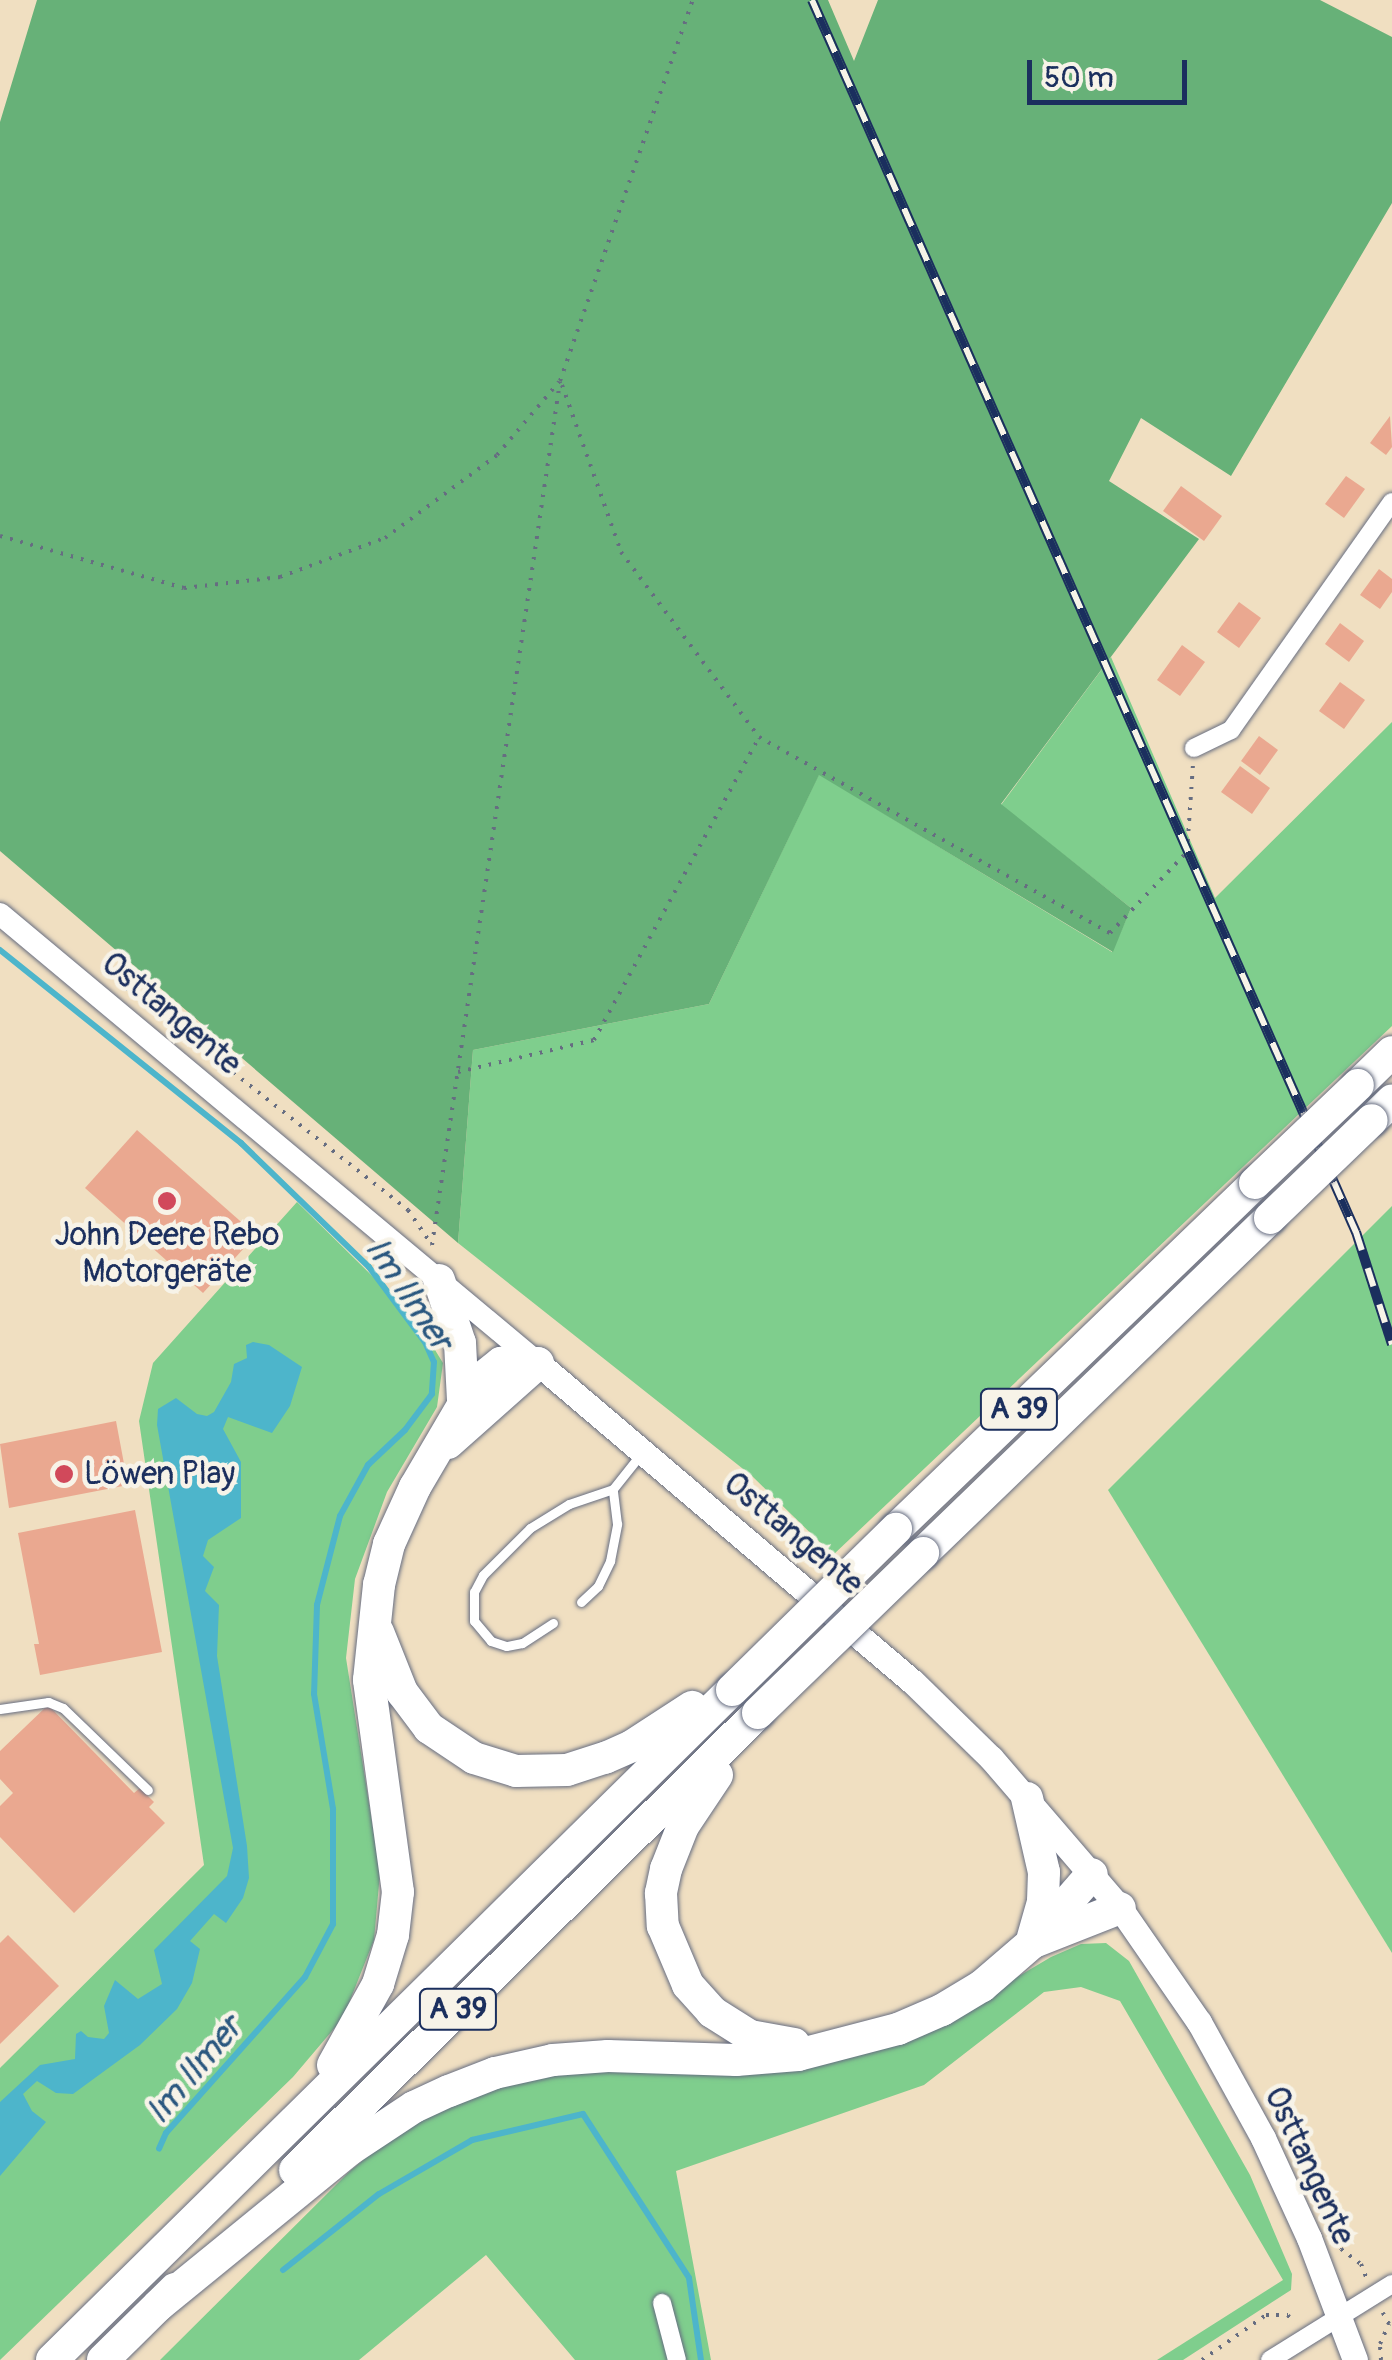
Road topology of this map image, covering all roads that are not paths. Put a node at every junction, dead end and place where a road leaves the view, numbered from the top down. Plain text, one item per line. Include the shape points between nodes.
1 (1392, 502) edge
2 (1194, 748) road end
3 (0, 914) edge
4 (1392, 1052) edge
5 (1382, 1110) edge
6 (438, 1280) junction
7 (538, 1363) junction
8 (463, 1401) junction
9 (644, 1450) junction
10 (438, 1453) junction
11 (612, 1489) junction
12 (581, 1602) dead end
13 (375, 1618) junction
14 (553, 1623) dead end
15 (728, 1686) junction
16 (0, 1709) edge
17 (758, 1714) junction
18 (148, 1790) dead end
19 (1028, 1798) junction
20 (1092, 1874) junction
21 (1120, 1908) junction
22 (1032, 1943) junction
23 (854, 2043) junction
24 (294, 2122) junction
25 (1392, 2284) edge
26 (662, 2303) dead end
27 (158, 2305) junction
28 (1340, 2316) junction
29 (52, 2360) edge
30 (102, 2360) edge
31 (677, 2360) edge
32 (1270, 2360) edge
33 (1355, 2360) edge

1 - 2 street via 1230,730
3 - 6 street, Osttangente
4 - 15 highway, A 39, bridge
5 - 17 highway, A 39, bridge
6 - 7 street, Osttangente
6 - 8 highway via 460,1344
7 - 8 highway via 492,1366
7 - 9 main road, Osttangente
7 - 10 highway
8 - 10 highway
9 - 11 lane
9 - 19 main road, Osttangente via 913,1682
10 - 13 highway via 395,1527
11 - 12 lane via 617,1524 610,1560
11 - 14 lane via 530,1528 483,1574 474,1592 474,1622 491,1641 522,1642
13 - 15 highway via 390,1670 428,1728 474,1758 516,1771 567,1770 632,1746
13 - 24 highway via 371,1714 395,1851 393,1935 354,2034
15 - 24 highway, A 39
16 - 18 lane via 48,1702 63,1708
17 - 23 highway via 684,1826 661,1893 663,1926 688,1985 730,2026 774,2042
17 - 27 highway, A 39
19 - 20 main road, Osttangente
19 - 22 highway via 1044,1872
20 - 21 main road, Osttangente
20 - 22 highway
21 - 22 highway
21 - 28 main road, Osttangente via 1231,2078 1292,2196
22 - 23 highway via 942,2010
23 - 27 highway via 798,2055 608,2056 496,2072 414,2107 350,2150
24 - 29 highway, A 39
25 - 28 street
26 - 31 street
27 - 30 highway, A 39
28 - 32 street
28 - 33 main road, Osttangente

